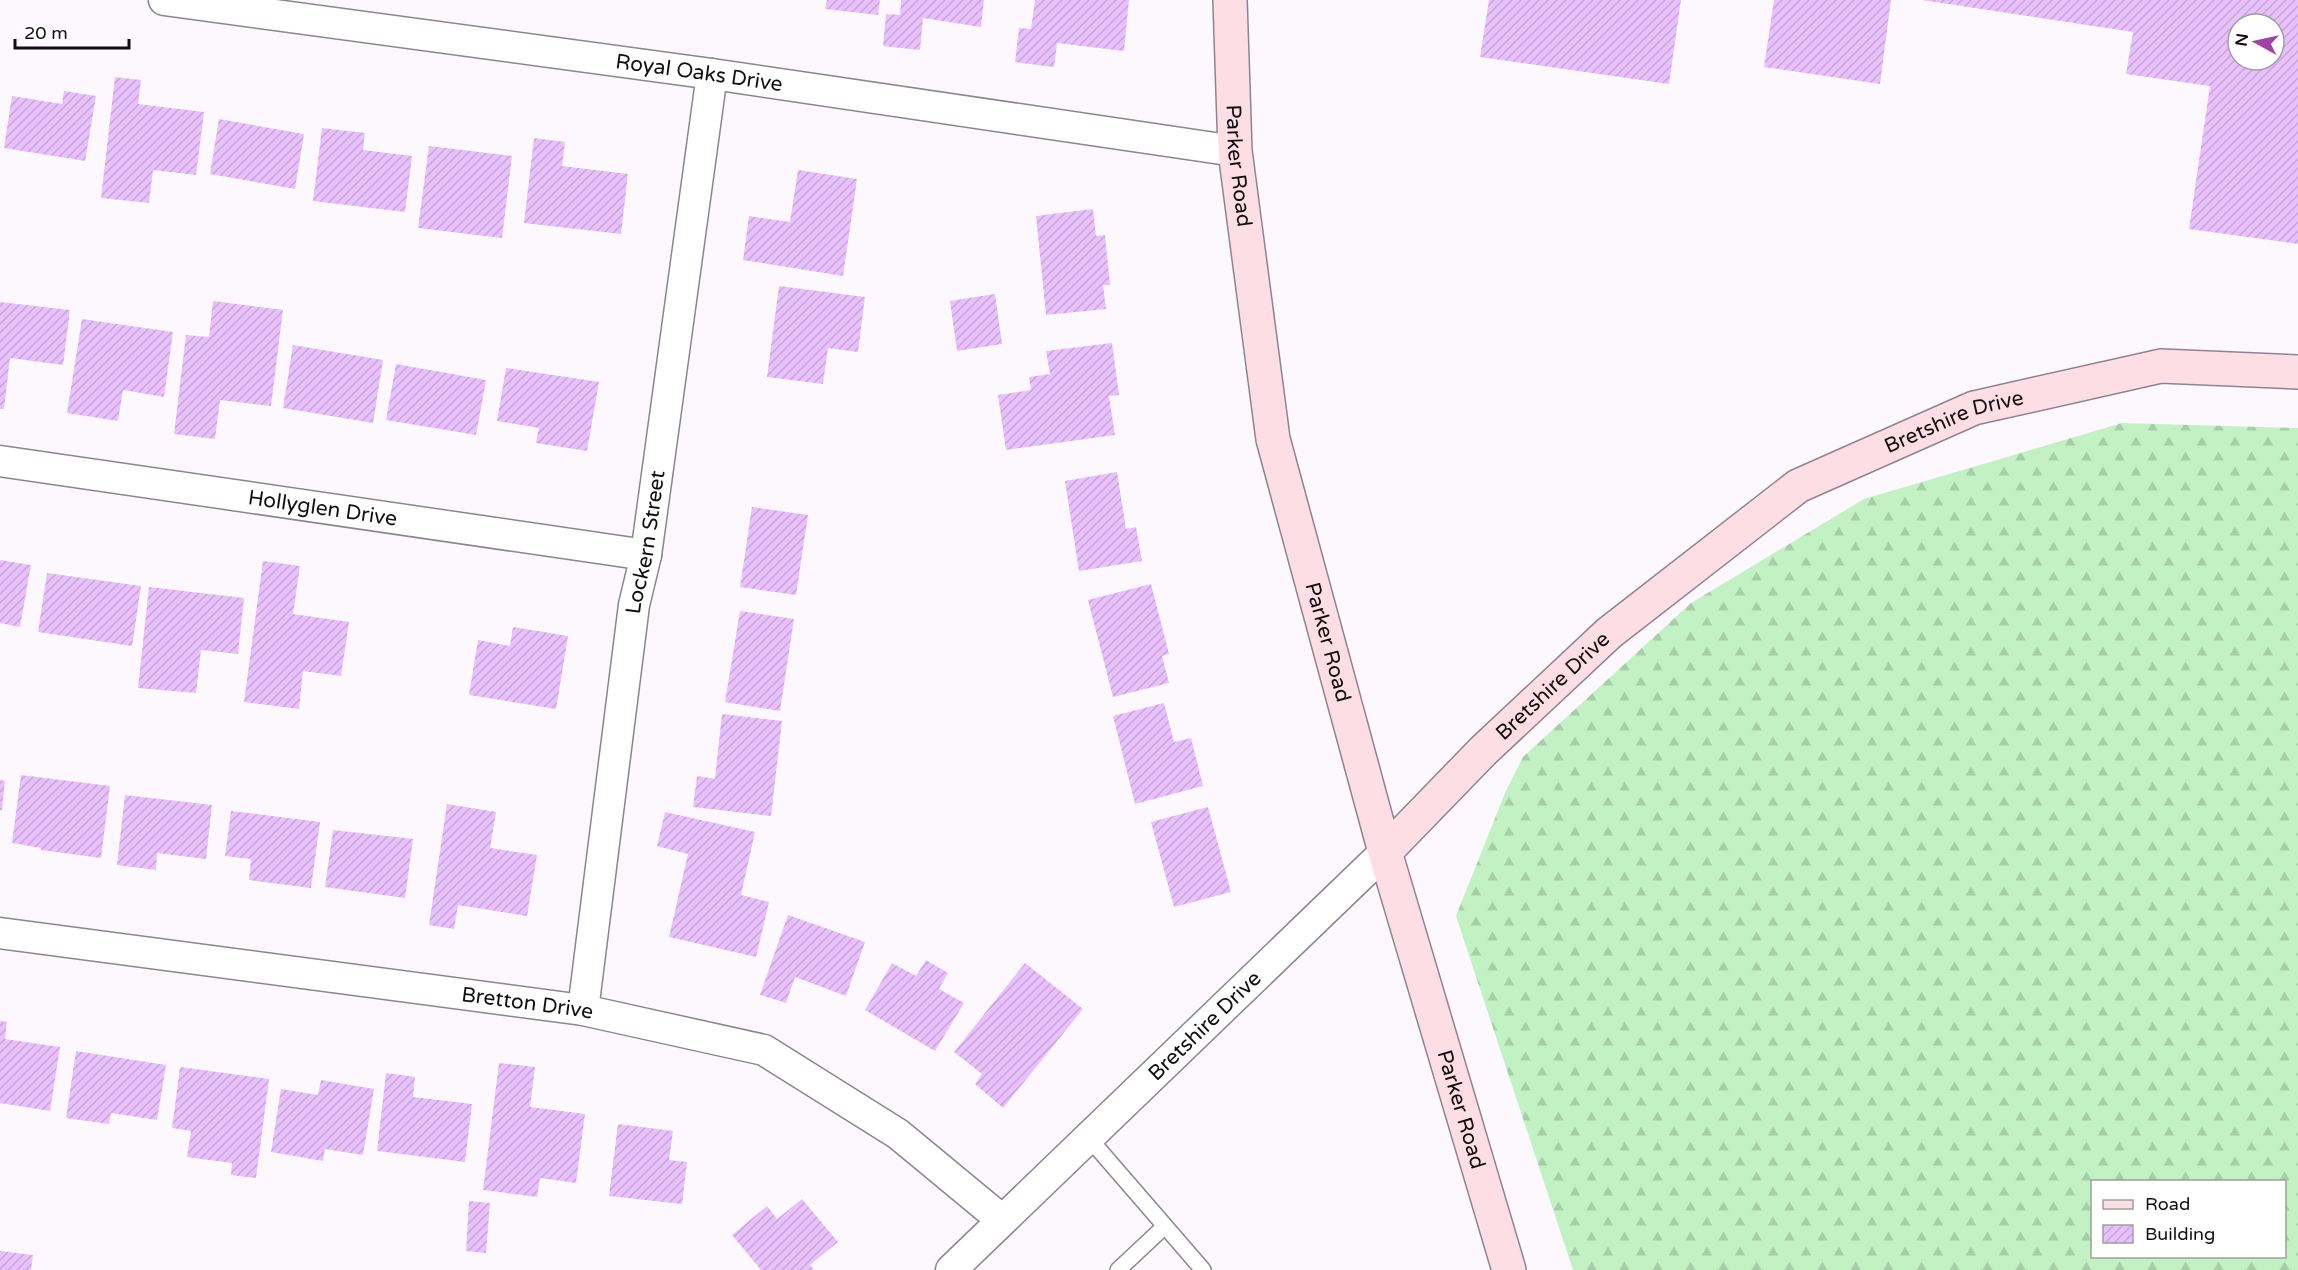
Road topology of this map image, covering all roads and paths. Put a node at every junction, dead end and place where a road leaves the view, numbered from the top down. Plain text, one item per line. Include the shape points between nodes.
1 (164, 0) edge
2 (1230, 0) edge
3 (712, 74) junction
4 (1235, 151) junction
5 (2298, 372) edge
6 (0, 461) edge
7 (646, 555) junction
8 (1385, 852) junction
9 (0, 933) edge
10 (584, 1010) junction
11 (1088, 1137) junction
12 (1002, 1220) junction
13 (1165, 1226) junction
14 (951, 1270) edge
15 (1118, 1270) edge
16 (1203, 1270) edge
17 (1509, 1270) edge

1 - 3 street, Royal Oaks Drive
2 - 4 main road, Parker Road
3 - 4 street, Royal Oaks Drive
3 - 7 street, Lockern Street
4 - 8 main road, Parker Road via 1273,439
5 - 8 main road, Bretshire Drive via 2161,366 1985,405 1798,486 1610,633 1483,751
6 - 7 street, Hollyglen Drive
7 - 10 street, Lockern Street via 634,605
8 - 11 street, Bretshire Drive
8 - 17 main road, Parker Road
9 - 10 street, Bretton Drive
10 - 12 street, Bretton Drive via 764,1050 898,1134
11 - 12 street, Bretshire Drive
11 - 13 lane
12 - 14 street, Bretshire Drive
13 - 15 lane
13 - 16 lane

